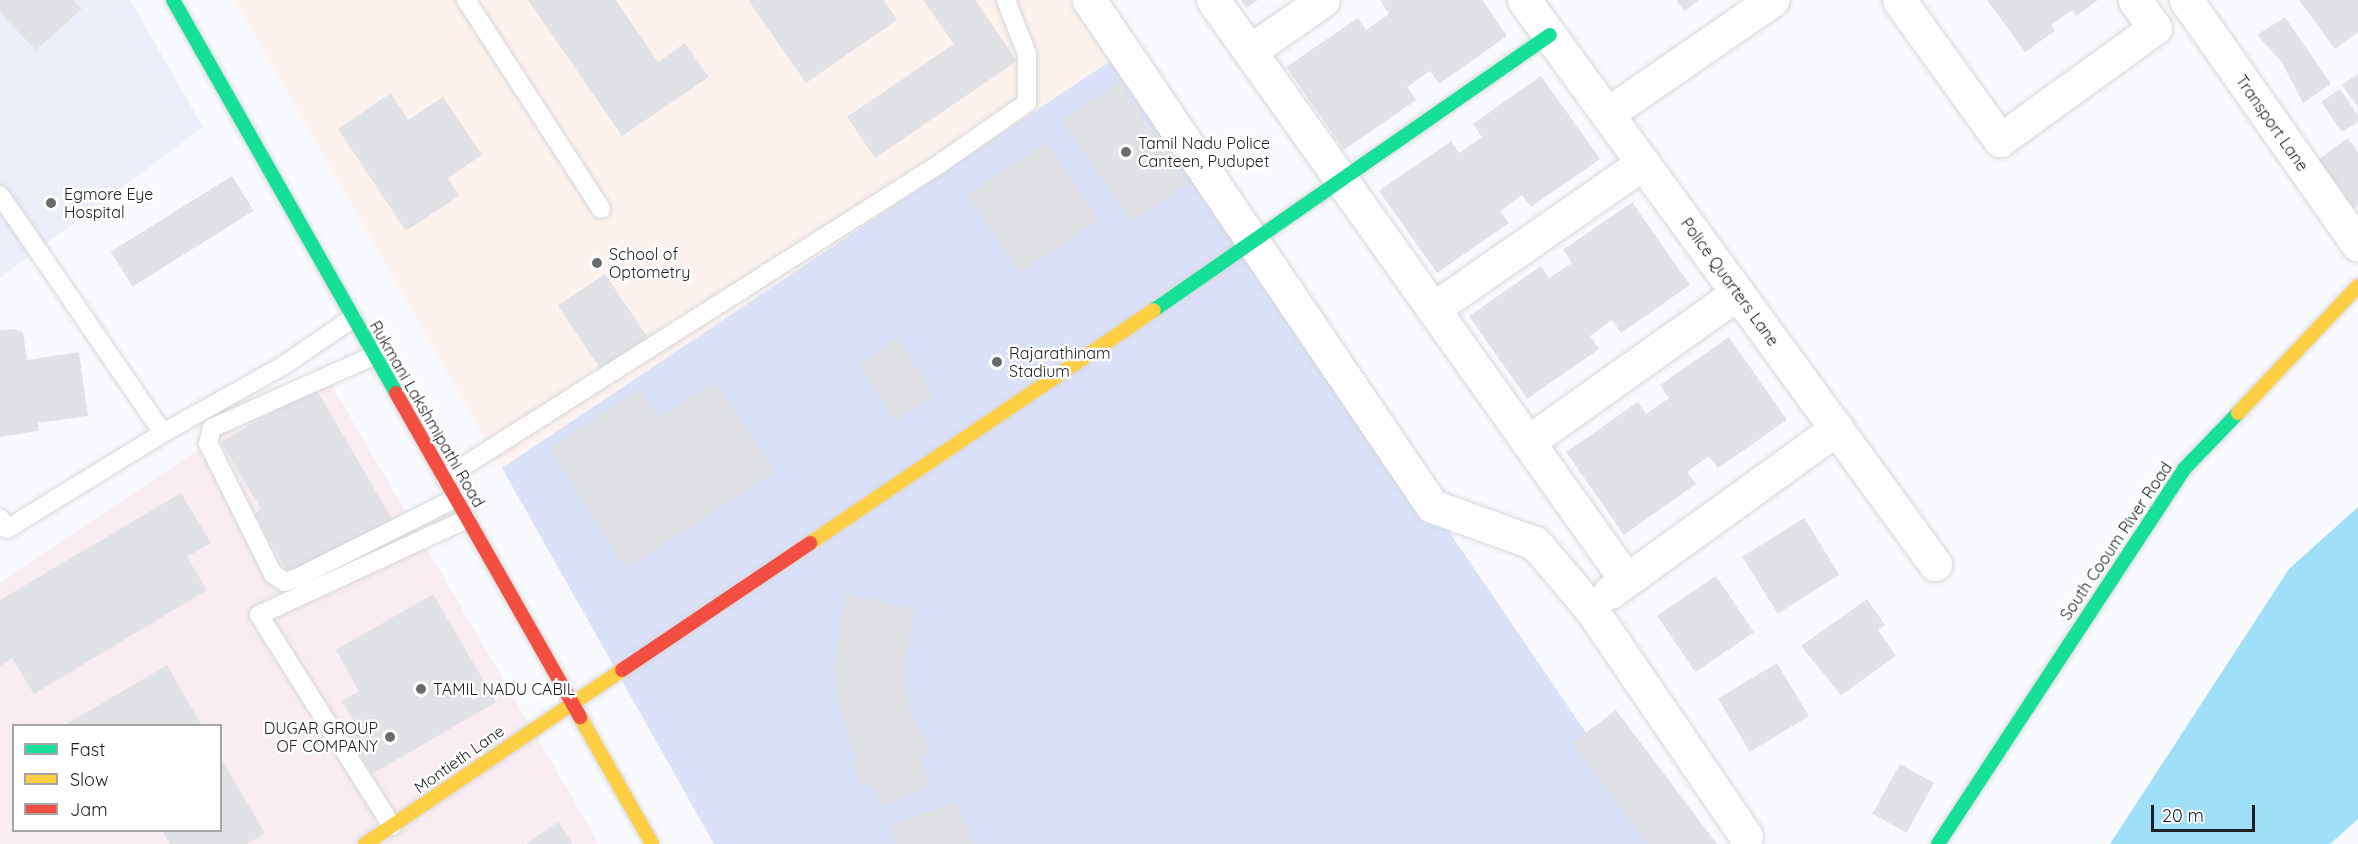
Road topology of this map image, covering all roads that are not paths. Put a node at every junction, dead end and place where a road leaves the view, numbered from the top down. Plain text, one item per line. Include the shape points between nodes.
1 (173, 0) edge
2 (466, 0) edge
3 (1006, 0) edge
4 (1089, 0) edge
5 (1214, 0) edge
6 (1323, 0) edge
7 (1524, 0) edge
8 (1772, 0) edge
9 (1899, 0) edge
10 (2135, 0) edge
11 (2194, 3) edge
12 (1550, 35) junction
13 (1250, 51) junction
14 (1607, 114) junction
15 (1643, 163) junction
16 (1343, 182) junction
17 (0, 195) edge
18 (601, 210) dead end
19 (1252, 243) junction
20 (2358, 245) edge
21 (2358, 286) edge
22 (1738, 293) junction
23 (1434, 309) junction
24 (353, 318) junction
25 (375, 356) junction
26 (1837, 428) junction
27 (164, 433) junction
28 (1528, 442) junction
29 (445, 478) junction
30 (456, 498) junction
31 (0, 518) edge
32 (467, 519) junction
33 (1935, 564) dead end
34 (1625, 578) junction
35 (1591, 609) junction
36 (571, 700) junction
37 (392, 826) junction
38 (1746, 836) dead end
39 (365, 844) edge
40 (652, 844) edge
41 (1938, 844) edge

1 - 24 street, Rukmani Lakshmipathi Road
2 - 18 lane
3 - 29 lane via 1027,54 1027,103 938,165
4 - 19 street
5 - 13 street
6 - 13 street
7 - 12 street, Police Quarters Lane
8 - 14 street
9 - 10 street via 2000,140 2155,28
11 - 20 street, Transport Lane
12 - 14 street, Police Quarters Lane
12 - 16 street, Montieth Lane
13 - 16 street
14 - 15 street, Police Quarters Lane
15 - 22 street, Police Quarters Lane
15 - 23 street
16 - 19 street, Montieth Lane
16 - 23 street
17 - 27 lane
19 - 35 street via 1432,506 1535,543
19 - 36 street, Montieth Lane
21 - 41 street, South Cooum River Road via 2184,469 2048,669
22 - 26 street, Police Quarters Lane
22 - 28 street
23 - 28 street
24 - 25 street, Rukmani Lakshmipathi Road
24 - 27 lane via 284,365
25 - 29 street, Rukmani Lakshmipathi Road
25 - 30 lane via 212,428 208,443 273,574 285,582 299,577
26 - 33 street, Police Quarters Lane
26 - 34 street
27 - 31 lane via 7,530
28 - 34 street
29 - 30 street, Rukmani Lakshmipathi Road
30 - 32 street, Rukmani Lakshmipathi Road
32 - 36 street, Rukmani Lakshmipathi Road
32 - 37 lane via 259,615
34 - 35 street
35 - 38 street
36 - 37 street, Montieth Lane
36 - 40 street, Rukmani Lakshmipathi Road
37 - 39 street, Montieth Lane

